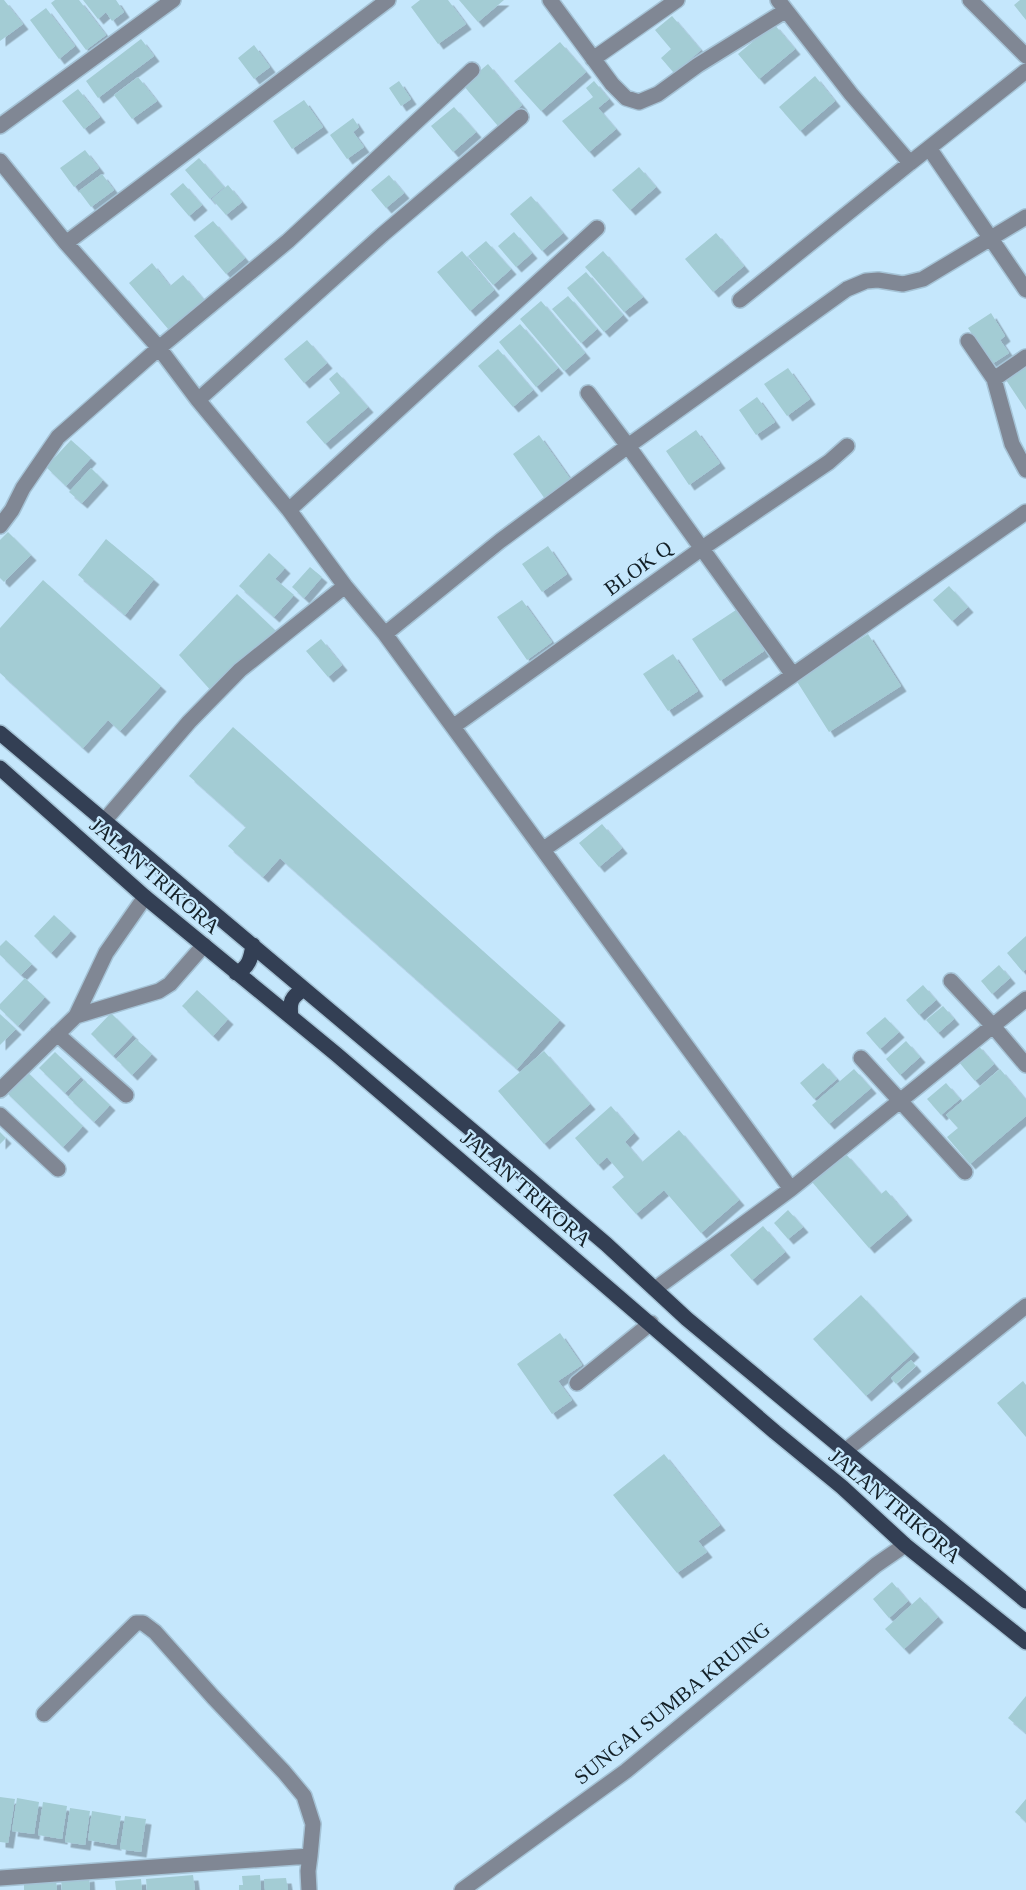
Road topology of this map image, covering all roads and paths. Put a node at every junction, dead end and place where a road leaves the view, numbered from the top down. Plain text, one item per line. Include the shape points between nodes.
1 (173, 0) edge
2 (388, 0) edge
3 (550, 0) edge
4 (677, 0) edge
5 (970, 0) edge
6 (782, 5) edge
7 (1026, 56) edge
8 (593, 59) junction
9 (472, 70) dead end
10 (1026, 71) edge
11 (521, 117) dead end
12 (0, 126) edge
13 (929, 148) junction
14 (0, 161) edge
15 (910, 163) junction
16 (1026, 217) edge
17 (597, 228) dead end
18 (991, 238) junction
19 (66, 243) junction
20 (1026, 290) edge
21 (740, 300) dead end
22 (968, 341) dead end
23 (159, 348) junction
24 (1026, 357) edge
25 (994, 379) junction
26 (588, 393) dead end
27 (198, 400) junction
28 (628, 446) junction
29 (847, 446) dead end
30 (1026, 470) edge
31 (289, 510) junction
32 (1026, 512) edge
33 (0, 526) edge
34 (701, 549) junction
35 (345, 586) junction
36 (385, 634) junction
37 (793, 675) junction
38 (454, 726) junction
39 (0, 733) edge
40 (0, 768) edge
41 (105, 820) junction
42 (544, 849) junction
43 (145, 897) junction
44 (204, 945) junction
45 (253, 945) junction
46 (236, 973) junction
47 (951, 981) dead end
48 (304, 989) junction
49 (1026, 999) edge
50 (76, 1016) junction
51 (291, 1017) junction
52 (993, 1026) junction
53 (57, 1034) junction
54 (861, 1058) dead end
55 (1026, 1065) edge
56 (0, 1090) edge
57 (126, 1095) dead end
58 (900, 1101) junction
59 (0, 1115) edge
60 (58, 1169) dead end
61 (965, 1172) dead end
62 (791, 1189) junction
63 (655, 1289) junction
64 (1026, 1306) edge
65 (651, 1323) junction
66 (577, 1383) dead end
67 (846, 1450) junction
68 (905, 1545) junction
69 (1026, 1601) edge
70 (1026, 1642) edge
71 (44, 1714) dead end
72 (310, 1856) junction
73 (10, 1882) edge
74 (309, 1890) edge
75 (462, 1890) edge

1 - 12 street
2 - 19 street
3 - 8 street
4 - 8 street
5 - 7 street
6 - 8 street via 658,94 639,102 626,98
6 - 15 street via 850,94
9 - 23 street via 288,241
10 - 13 street
11 - 27 street
13 - 15 street
13 - 18 street
14 - 19 street
15 - 21 street
16 - 18 street
17 - 31 street
18 - 20 street
18 - 28 street via 924,279 903,285 878,280 857,283
19 - 23 street
22 - 25 street
23 - 27 street
23 - 33 street via 58,436
24 - 25 street
25 - 30 street via 1012,444
26 - 28 street
27 - 31 street
28 - 34 street
28 - 36 street via 500,541
29 - 34 street, BLOK Q
31 - 35 street
32 - 37 street
34 - 37 street
34 - 38 street, BLOK Q
35 - 36 street
35 - 41 street via 240,669
36 - 38 street
37 - 42 street
38 - 42 street
39 - 41 main road, JALAN TRIKORA
40 - 43 main road, JALAN TRIKORA
41 - 45 main road, JALAN TRIKORA
42 - 62 street
43 - 44 main road, JALAN TRIKORA
43 - 50 street via 106,953
44 - 46 main road, JALAN TRIKORA
44 - 50 street via 159,991
45 - 46 main road via 249,963
45 - 48 main road, JALAN TRIKORA
46 - 51 main road, JALAN TRIKORA
47 - 52 street
48 - 51 main road via 290,1001
48 - 63 main road, JALAN TRIKORA
49 - 52 street
50 - 53 street
51 - 65 main road, JALAN TRIKORA
52 - 55 street
52 - 58 street
53 - 56 street
53 - 57 street
54 - 58 street
58 - 61 street
58 - 62 street
59 - 60 street
62 - 63 street
63 - 67 main road, JALAN TRIKORA
64 - 67 street
65 - 66 street
65 - 68 main road, JALAN TRIKORA
67 - 69 main road, JALAN TRIKORA
68 - 70 main road, JALAN TRIKORA
68 - 75 street, SUNGAI SUMBA KRUING via 626,1770
71 - 72 street via 136,1623 143,1623 304,1796 313,1824
72 - 73 street
72 - 74 street

